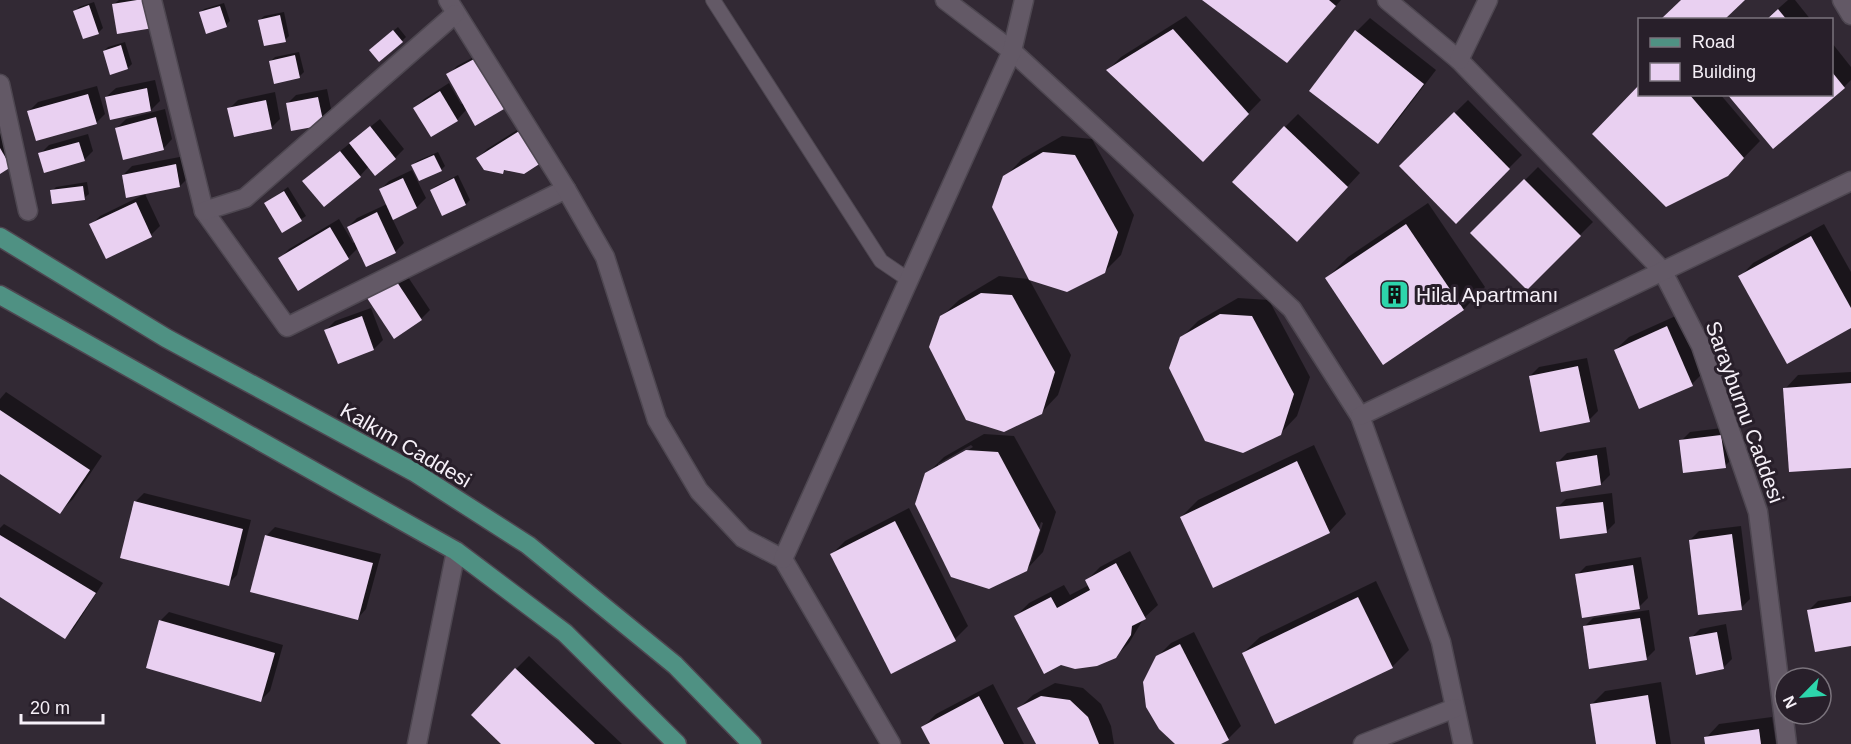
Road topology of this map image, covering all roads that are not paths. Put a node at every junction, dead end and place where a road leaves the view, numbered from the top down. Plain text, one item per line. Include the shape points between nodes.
1 (152, 0) edge
2 (713, 0) edge
3 (945, 0) edge
4 (1024, 0) edge
5 (1386, 0) edge
6 (1488, 0) edge
7 (1842, 0) edge
8 (452, 7) edge
9 (1851, 15) edge
10 (1012, 51) junction
11 (1459, 60) junction
12 (0, 84) edge
13 (1851, 181) edge
14 (566, 189) junction
15 (28, 211) dead end
16 (204, 211) junction
17 (0, 237) edge
18 (1662, 270) junction
19 (909, 280) junction
20 (0, 295) edge
21 (1360, 416) junction
22 (456, 551) junction
23 (783, 559) junction
24 (1455, 708) junction
25 (417, 744) edge
26 (677, 744) edge
27 (752, 744) edge
28 (891, 744) edge
29 (1363, 744) edge
30 (1463, 744) edge
31 (1787, 744) edge

1 - 16 street
2 - 19 lane via 880,261
3 - 10 street
4 - 10 street
5 - 11 street, Sarayburnu Caddesi
6 - 11 street
7 - 9 street
8 - 14 street
8 - 16 street via 245,198
10 - 19 street
10 - 21 street via 1292,309
11 - 18 street, Sarayburnu Caddesi
12 - 15 street
13 - 18 street
14 - 16 street via 286,327
14 - 23 street via 605,257 657,420 699,491 743,538
17 - 27 main road, Kalkım Caddesi via 166,338 414,472 528,545 675,665
18 - 21 street
18 - 31 street, Sarayburnu Caddesi via 1701,346 1758,512
19 - 23 street
20 - 22 main road
21 - 24 street via 1441,642
22 - 25 street
22 - 26 main road via 565,633
23 - 28 street
24 - 29 street
24 - 30 street

